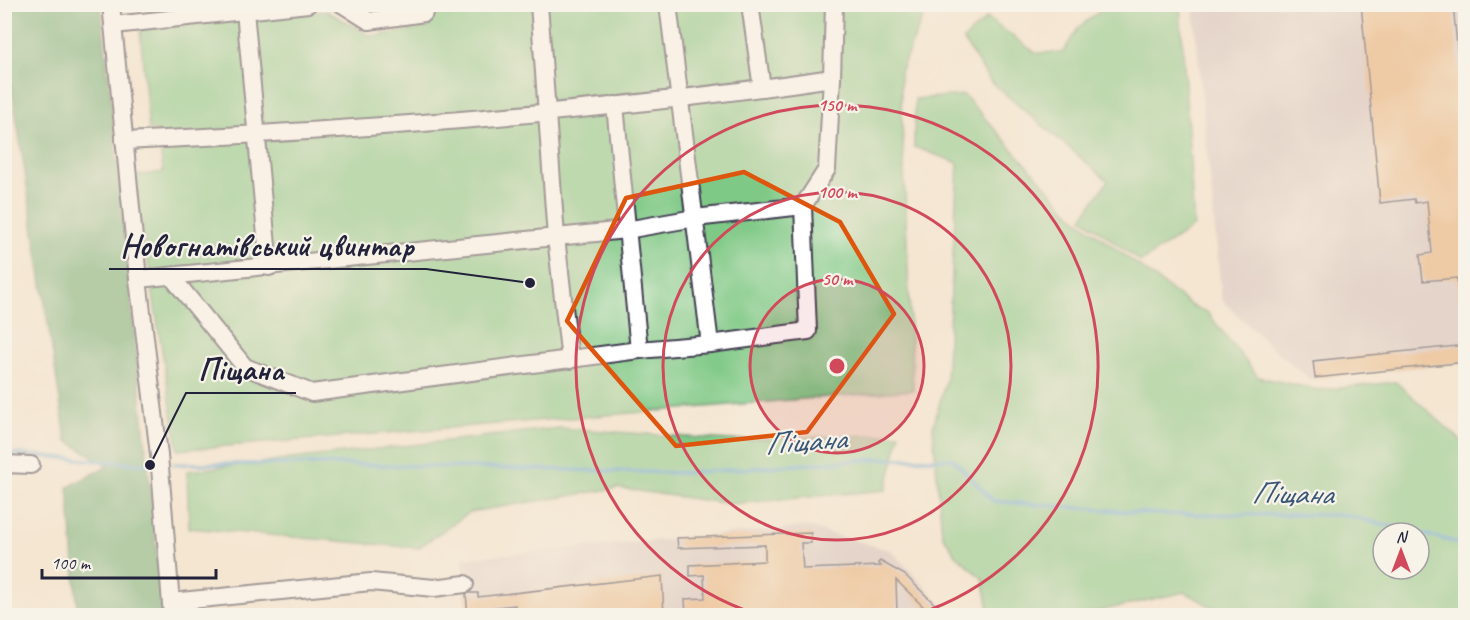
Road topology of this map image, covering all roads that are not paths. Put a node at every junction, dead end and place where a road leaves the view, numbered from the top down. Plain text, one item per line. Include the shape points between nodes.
1 (111, 4) edge
2 (308, 4) edge
3 (342, 4) edge
4 (426, 4) edge
5 (539, 4) edge
6 (668, 4) edge
7 (750, 4) edge
8 (834, 4) edge
9 (245, 11) junction
10 (114, 25) junction
11 (832, 78) junction
12 (762, 88) junction
13 (679, 97) junction
14 (615, 105) junction
15 (546, 111) junction
16 (256, 135) junction
17 (124, 141) junction
18 (803, 206) junction
19 (695, 218) junction
20 (626, 230) junction
21 (556, 237) junction
22 (269, 267) junction
23 (171, 276) junction
24 (138, 279) junction
25 (710, 344) junction
26 (639, 350) junction
27 (570, 360) junction
28 (4, 464) edge
29 (31, 465) dead end
30 (465, 584) dead end
31 (172, 609) edge

1 - 10 street
2 - 9 street
3 - 4 street via 369,21 424,13
5 - 15 street
6 - 13 street
7 - 12 street
8 - 11 street
9 - 10 street
9 - 16 street
10 - 17 street
11 - 12 street
11 - 18 street via 826,169
12 - 13 street
13 - 14 street
13 - 19 street
14 - 15 street
14 - 20 street
15 - 16 street
15 - 21 street
16 - 17 street
16 - 22 street
17 - 24 street
18 - 19 street
18 - 25 street via 808,331
19 - 20 street
19 - 25 street
20 - 21 street
20 - 26 street
21 - 22 street
21 - 27 street
22 - 23 street
23 - 24 street
23 - 27 street via 245,367 312,393
24 - 31 street
25 - 26 street
26 - 27 street
28 - 29 street
30 - 31 street via 434,588 371,582

